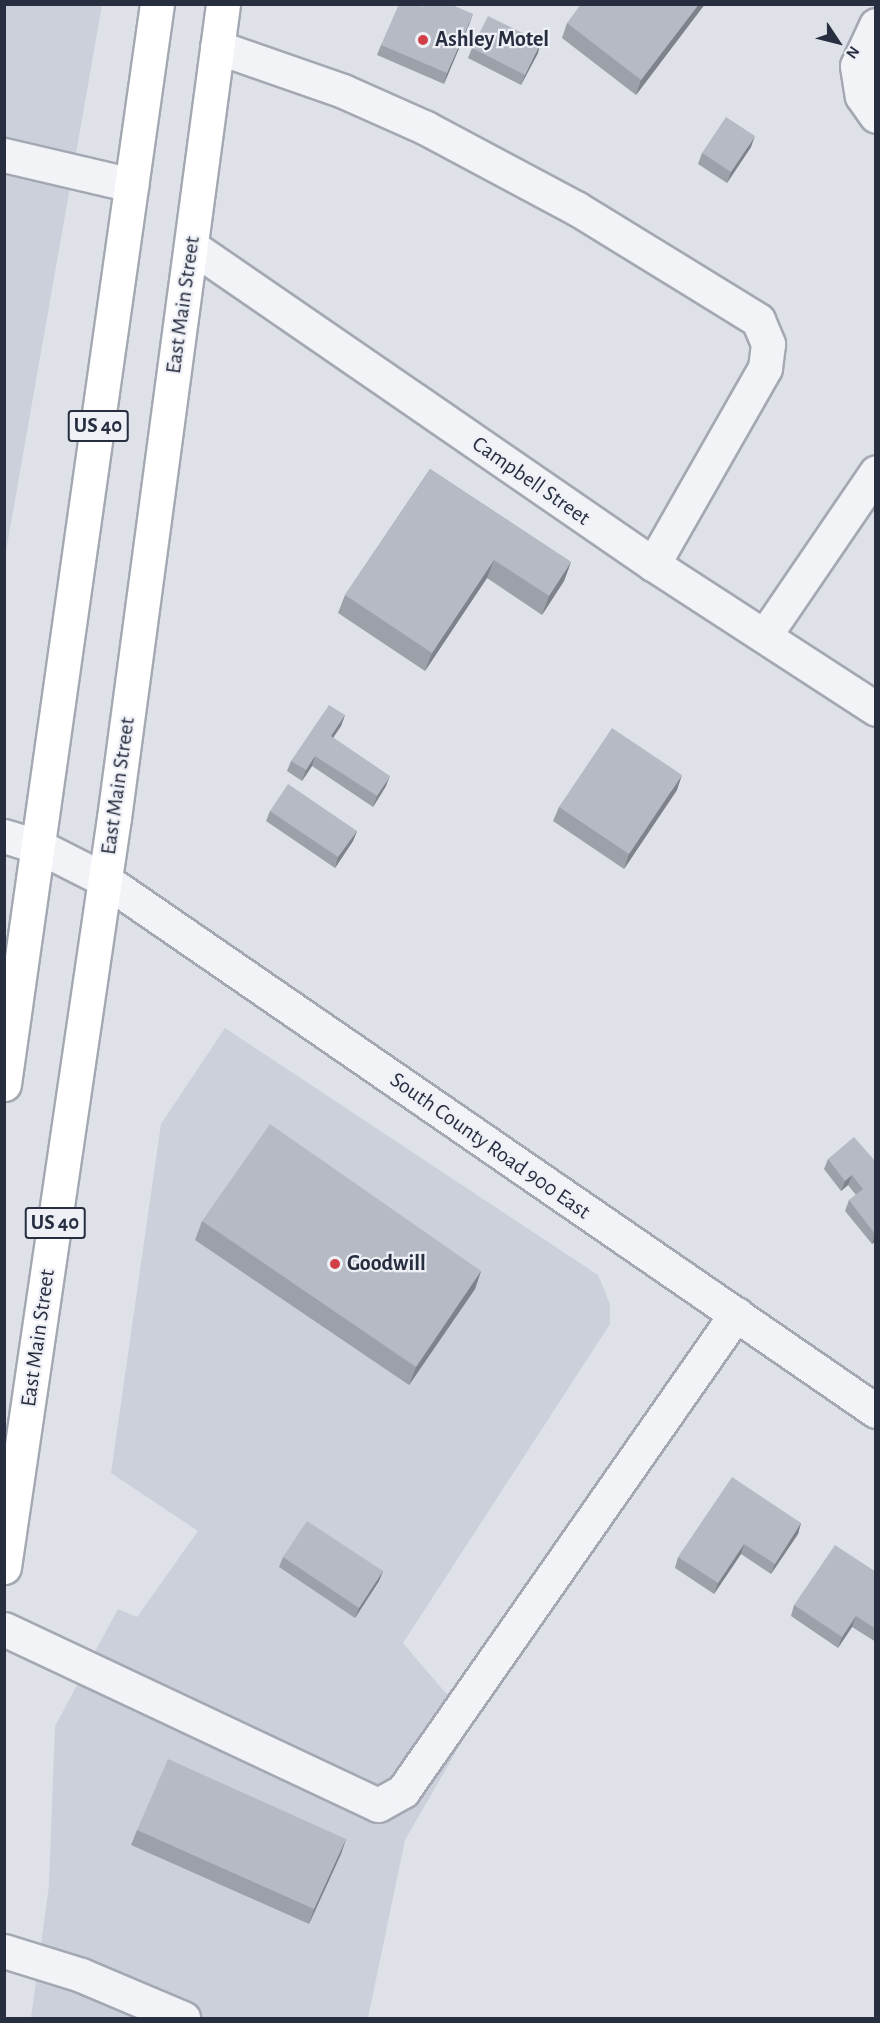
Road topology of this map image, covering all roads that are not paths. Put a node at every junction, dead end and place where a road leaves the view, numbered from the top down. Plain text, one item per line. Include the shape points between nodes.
1 (157, 4) edge
2 (224, 4) edge
3 (876, 25) edge
4 (218, 47) junction
5 (876, 116) edge
6 (4, 155) edge
7 (132, 185) junction
8 (191, 246) junction
9 (876, 472) edge
10 (653, 564) junction
11 (765, 635) junction
12 (876, 710) edge
13 (4, 836) edge
14 (40, 847) junction
15 (105, 880) junction
16 (4, 1084) edge
17 (736, 1314) junction
18 (876, 1411) edge
19 (4, 1567) edge
20 (4, 1629) edge
21 (4, 1951) edge
22 (183, 2019) edge

1 - 7 main road, US 40
2 - 4 main road, East Main Street / US 40
3 - 5 street via 856,66 862,96
4 - 8 main road, East Main Street / US 40
4 - 10 street via 343,91 426,128 576,208 758,320 768,345 765,368
6 - 7 street
7 - 14 main road, US 40
8 - 10 street, Campbell Street
8 - 15 main road, East Main Street / US 40
9 - 11 street
10 - 11 street, Campbell Street
11 - 12 street, Campbell Street
13 - 14 street, South County Road 900 East
14 - 15 street, South County Road 900 East
14 - 16 main road, US 40
15 - 17 street, South County Road 900 East
15 - 19 main road, East Main Street / US 40
17 - 18 street, South County Road 900 East
17 - 20 street via 403,1791 378,1805
21 - 22 street via 81,1975

